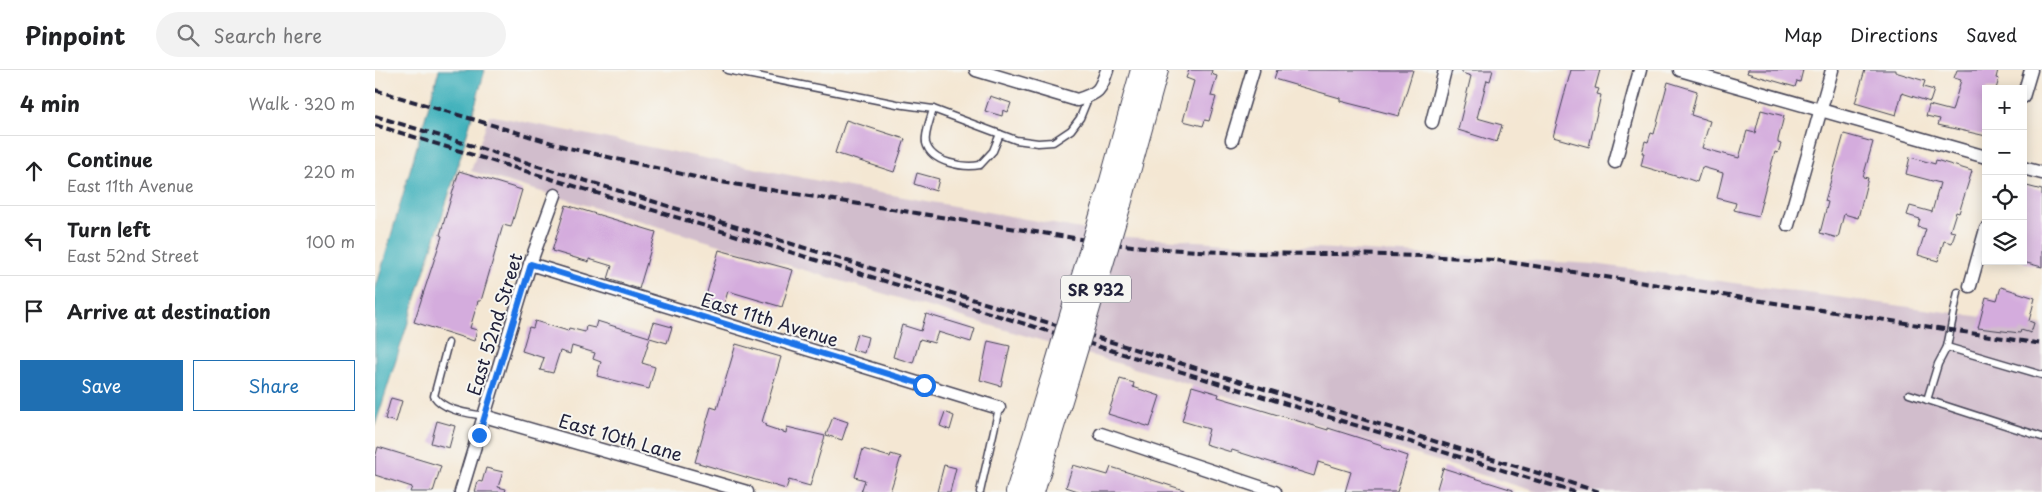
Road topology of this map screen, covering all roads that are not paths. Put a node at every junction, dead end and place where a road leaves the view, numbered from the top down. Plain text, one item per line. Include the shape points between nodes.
1 (727, 70) edge
2 (976, 70) edge
3 (1107, 70) edge
4 (1141, 70) edge
5 (1158, 70) edge
6 (1253, 70) edge
7 (1445, 70) edge
8 (1640, 70) edge
9 (1680, 70) edge
10 (1832, 70) edge
11 (2031, 70) edge
12 (2027, 85) edge
13 (1083, 98) junction
14 (933, 108) junction
15 (1821, 111) junction
16 (1432, 122) dead end
17 (1000, 134) junction
18 (1232, 140) dead end
19 (1982, 156) edge
20 (1615, 162) dead end
21 (2027, 169) edge
22 (2042, 173) edge
23 (555, 195) dead end
24 (1113, 201) junction
25 (1788, 225) dead end
26 (1982, 244) edge
27 (531, 264) junction
28 (1970, 286) dead end
29 (1958, 292) dead end
30 (448, 343) dead end
31 (1947, 347) junction
32 (1062, 371) junction
33 (2042, 376) edge
34 (1909, 394) dead end
35 (1927, 400) junction
36 (999, 408) joint
37 (485, 416) junction
38 (1101, 434) dead end
39 (2042, 437) edge
40 (461, 492) edge
41 (747, 492) edge
42 (981, 492) edge
43 (1016, 492) edge
44 (1033, 492) edge
45 (1275, 492) edge

1 - 14 lane via 897,104
2 - 13 street
3 - 13 street via 1100,89
4 - 24 main road, SR 932
5 - 24 main road, SR 932
6 - 18 street
7 - 16 street
8 - 20 street
9 - 15 street
10 - 15 street
11 - 12 street
13 - 17 lane via 1081,118 1071,130 1053,142 1017,140
14 - 17 lane
14 - 17 lane via 925,142 938,159 968,167 980,165 993,151
15 - 19 street
15 - 25 street
21 - 22 street
23 - 27 street, East 52nd Street
24 - 32 main road, SR 932, bridge
26 - 28 street
27 - 36 street, East 11th Avenue
27 - 37 street, East 52nd Street
29 - 31 lane
30 - 37 lane via 434,396 437,401 457,411
31 - 33 lane
31 - 35 lane
32 - 43 main road, SR 932
32 - 44 main road, SR 932
34 - 35 lane
35 - 39 lane
36 - 42 lane
37 - 40 street, East 52nd Street
37 - 41 street, East 10th Lane
38 - 45 street

